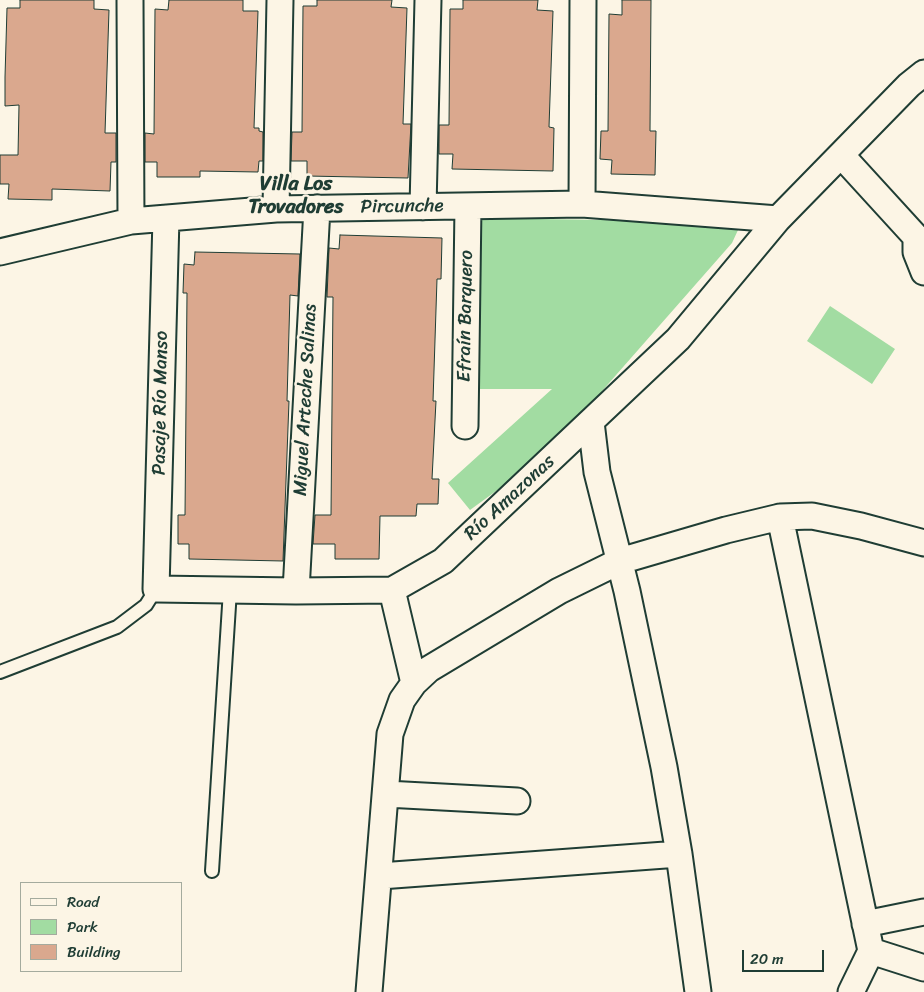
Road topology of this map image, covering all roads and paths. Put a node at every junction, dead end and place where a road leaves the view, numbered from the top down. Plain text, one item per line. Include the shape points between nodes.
1 (130, 0) edge
2 (280, 0) edge
3 (428, 0) edge
4 (583, 0) edge
5 (924, 73) edge
6 (842, 156) junction
7 (582, 204) junction
8 (468, 206) junction
9 (423, 207) junction
10 (317, 208) junction
11 (276, 209) junction
12 (166, 218) junction
13 (778, 219) junction
14 (131, 221) junction
15 (920, 233) edge
16 (0, 252) edge
17 (924, 272) edge
18 (591, 422) junction
19 (464, 426) dead end
20 (780, 517) junction
21 (924, 543) edge
22 (620, 561) junction
23 (156, 589) junction
24 (230, 590) junction
25 (392, 590) junction
26 (296, 591) junction
27 (0, 672) edge
28 (414, 683) junction
29 (386, 794) junction
30 (517, 801) dead end
31 (680, 854) junction
32 (212, 871) dead end
33 (380, 876) junction
34 (924, 912) edge
35 (865, 924) junction
36 (871, 951) junction
37 (924, 968) edge
38 (369, 992) edge
39 (698, 992) edge
40 (851, 992) edge

1 - 14 street
2 - 11 street
3 - 9 street
4 - 7 street
5 - 6 street, Río Amazonas
6 - 13 street, Río Amazonas
6 - 15 street
7 - 8 street, Pircunche
7 - 13 street, Pircunche
8 - 9 street, Pircunche
8 - 19 street, Efraín Barquero
9 - 10 street, Pircunche
10 - 11 street, Pircunche
10 - 26 street, Miguel Arteche Salinas
11 - 12 street, Pircunche
12 - 14 street, Pircunche
12 - 23 street, Pasaje Río Manso
13 - 18 street, Río Amazonas via 678,339
14 - 16 street, Pircunche
15 - 17 street via 916,252
18 - 22 street via 596,472
18 - 25 street, Río Amazonas via 443,561
20 - 21 street via 812,516
20 - 22 street
20 - 35 street
22 - 28 street via 559,591 454,653
22 - 31 street
23 - 24 street, Río Amazonas
23 - 27 lane via 146,605 118,627
24 - 26 street, Río Amazonas
24 - 32 lane
25 - 26 street, Río Amazonas
25 - 28 street
28 - 29 street via 402,700 390,734
29 - 30 street
29 - 33 street
31 - 33 street
31 - 39 street
33 - 38 street
34 - 35 street
35 - 36 street
36 - 37 street
36 - 40 street

